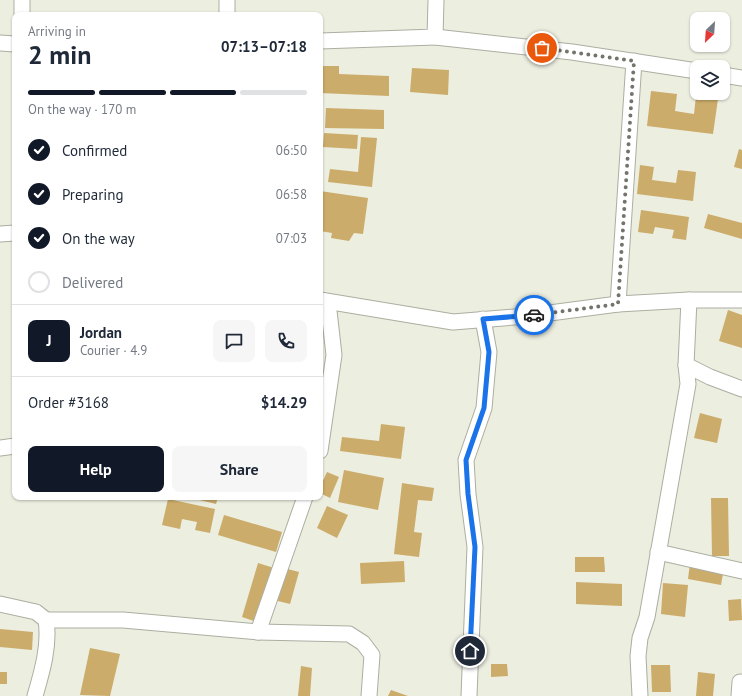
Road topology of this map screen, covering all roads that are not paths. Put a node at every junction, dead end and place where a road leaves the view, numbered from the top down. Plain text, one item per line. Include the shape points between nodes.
1 (22, 0) edge
2 (227, 0) edge
3 (436, 0) edge
4 (22, 12) edge
5 (227, 12) edge
6 (435, 37) junction
7 (323, 42) edge
8 (0, 43) edge
9 (12, 44) edge
10 (634, 61) junction
11 (690, 70) edge
12 (730, 76) edge
13 (742, 78) edge
14 (12, 233) edge
15 (0, 234) edge
16 (689, 300) junction
17 (742, 300) edge
18 (324, 301) edge
19 (618, 304) junction
20 (483, 319) junction
21 (686, 365) junction
22 (742, 389) edge
23 (323, 430) edge
24 (12, 446) edge
25 (0, 448) edge
26 (304, 500) edge
27 (658, 552) junction
28 (742, 571) edge
29 (0, 604) edge
30 (46, 620) junction
31 (258, 632) junction
32 (35, 696) edge
33 (369, 696) edge
34 (469, 696) edge
35 (640, 696) edge

1 - 4 street
2 - 5 street
3 - 6 street
6 - 7 street
6 - 10 street
8 - 9 street
10 - 11 street
10 - 19 street
12 - 13 street
14 - 15 street
16 - 17 street
16 - 19 street
16 - 21 street
18 - 20 street via 452,322
18 - 23 street via 334,355
19 - 20 street
20 - 34 street via 489,352 484,408 466,460 475,547
21 - 22 street
21 - 27 street via 688,384
24 - 25 street
26 - 31 street
27 - 28 street
27 - 35 street via 647,617 640,638
29 - 30 street via 36,612
30 - 31 street via 123,620
30 - 32 street via 48,632 43,668
31 - 33 street via 349,634 363,643 372,655

